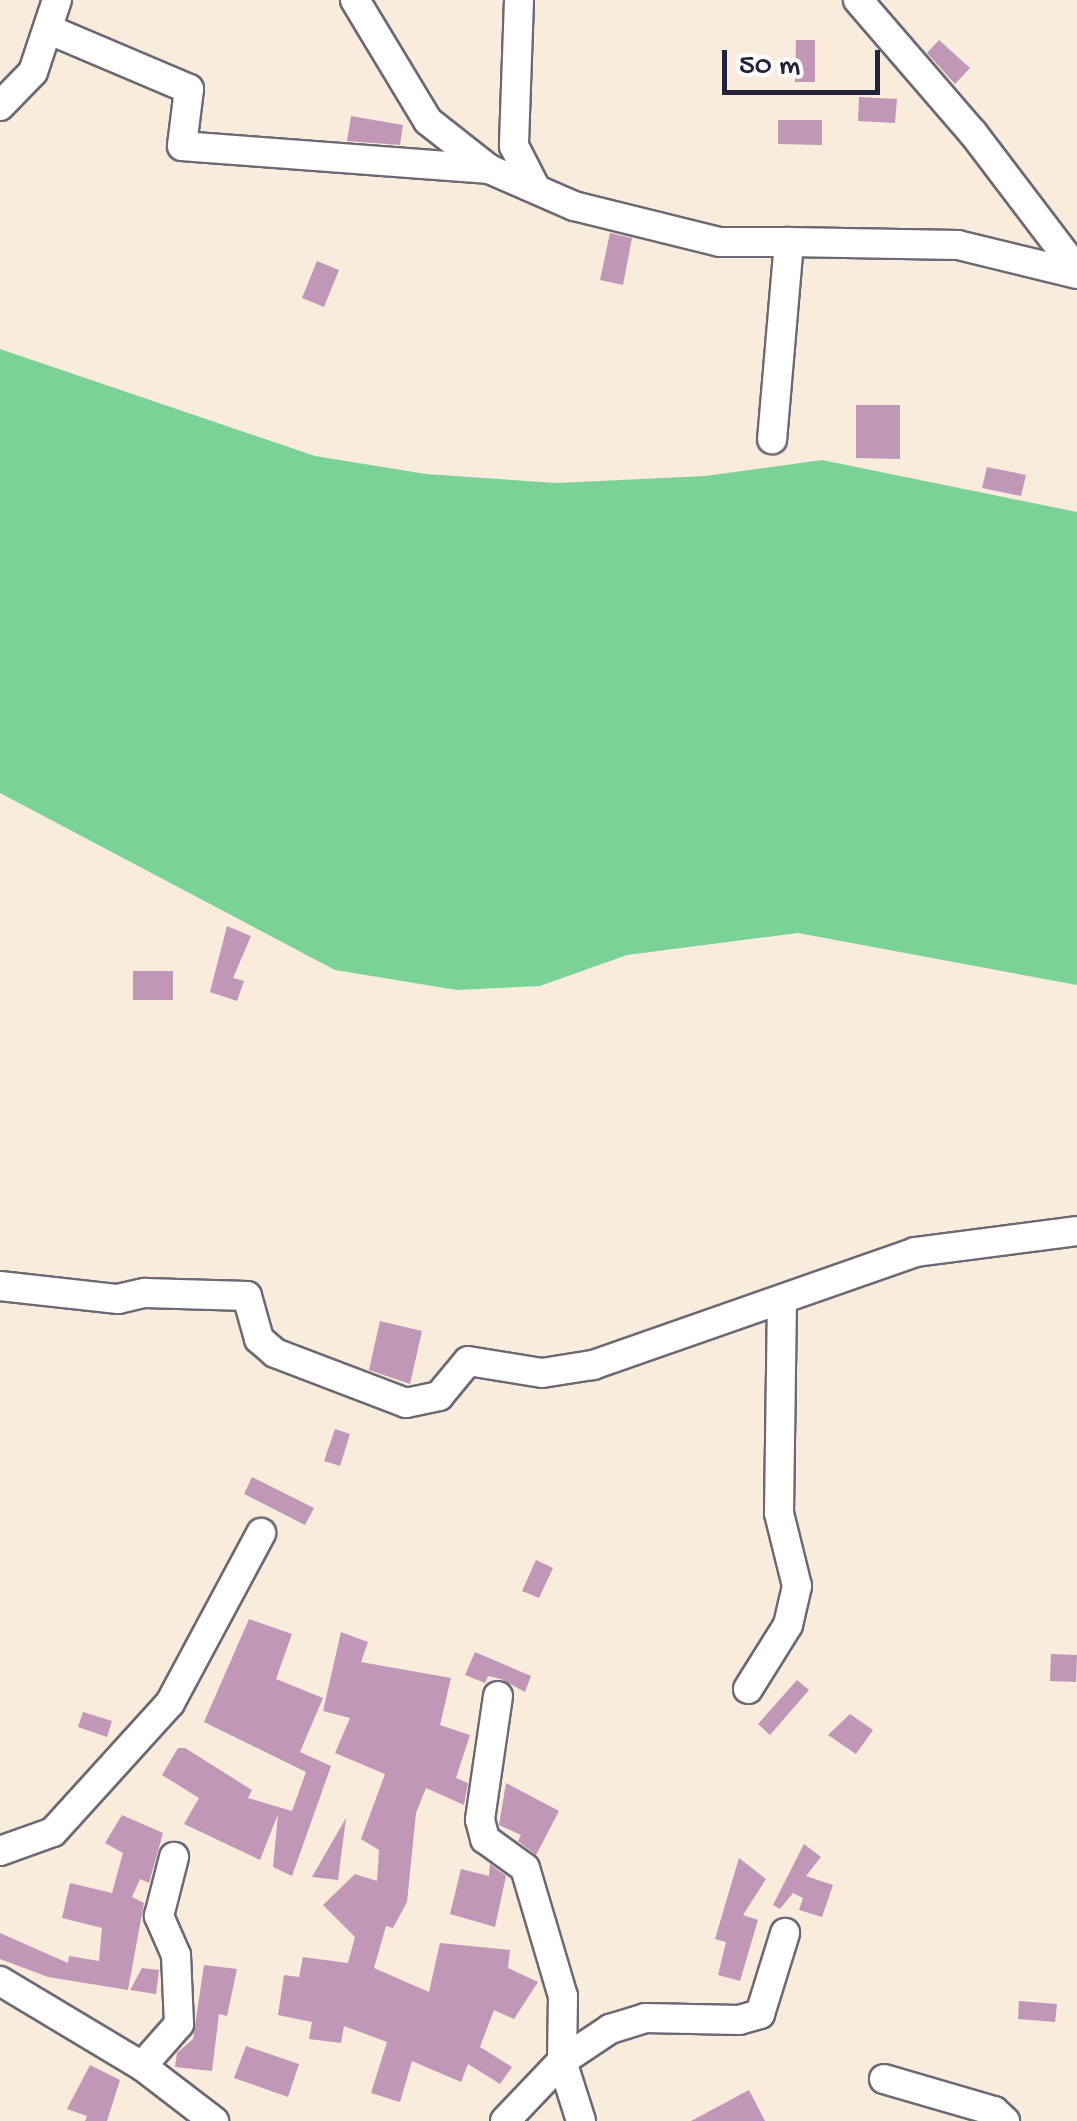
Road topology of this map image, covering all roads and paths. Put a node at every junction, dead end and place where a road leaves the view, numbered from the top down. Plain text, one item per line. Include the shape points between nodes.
1 (57, 0) edge
2 (355, 0) edge
3 (519, 0) edge
4 (858, 0) edge
5 (50, 30) junction
6 (0, 106) edge
7 (489, 170) junction
8 (535, 187) junction
9 (789, 242) junction
10 (1077, 272) edge
11 (772, 439) dead end
12 (1077, 1231) edge
13 (0, 1286) edge
14 (782, 1301) junction
15 (261, 1533) dead end
16 (748, 1689) dead end
17 (498, 1696) dead end
18 (0, 1851) edge
19 (174, 1858) dead end
20 (785, 1933) dead end
21 (0, 1981) edge
22 (562, 2061) junction
23 (142, 2066) junction
24 (884, 2078) dead end
25 (214, 2121) edge
26 (505, 2121) edge
27 (581, 2121) edge
28 (1005, 2121) edge

1 - 5 street
2 - 7 street via 428,121
3 - 8 street via 514,146
4 - 10 street via 973,133
5 - 6 street via 27,81
5 - 7 street via 189,89 182,146
7 - 8 street
8 - 9 street via 574,206 720,242
9 - 10 street via 958,245
9 - 11 street
12 - 14 street via 915,1252 816,1282
13 - 14 street via 118,1299 204,1291 246,1296 259,1339 274,1353 406,1403 438,1396 468,1361 542,1373 593,1365
14 - 16 street via 778,1513 796,1586 788,1625
15 - 18 street via 170,1703 53,1832
17 - 22 street via 480,1820 485,1839 525,1868 562,1996
19 - 23 street via 159,1916 176,1955 178,2024
20 - 22 street via 760,2014 738,2020 646,2018 610,2029
21 - 23 street
22 - 26 street
22 - 27 street
23 - 25 street
24 - 28 street via 994,2111

